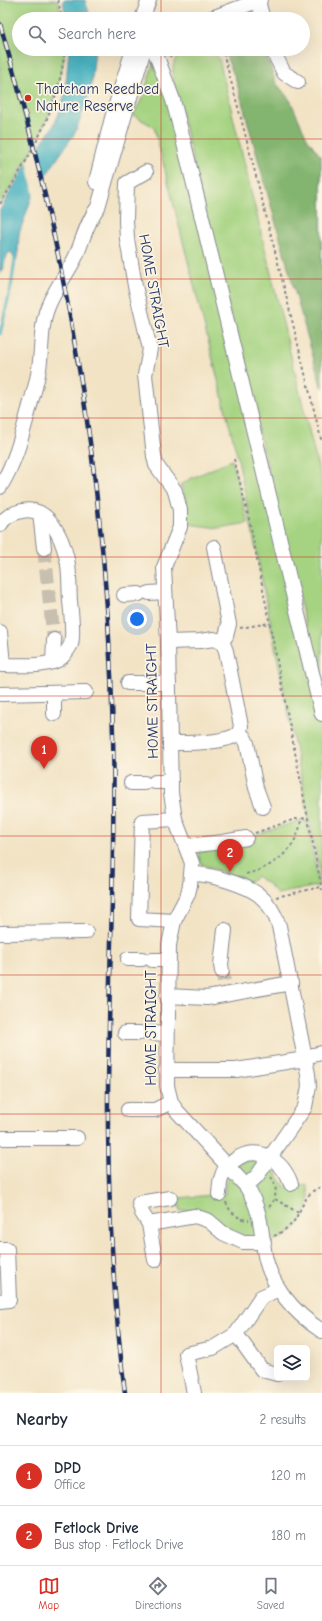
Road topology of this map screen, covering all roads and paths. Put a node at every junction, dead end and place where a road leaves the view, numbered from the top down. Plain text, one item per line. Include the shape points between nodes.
1 (58, 0) edge
2 (259, 0) edge
3 (61, 12) edge
4 (227, 12) edge
5 (262, 12) edge
6 (64, 56) edge
7 (131, 56) edge
8 (142, 56) edge
9 (157, 56) edge
10 (224, 56) edge
11 (276, 56) edge
12 (298, 82) dead end
13 (146, 172) dead end
14 (0, 204) edge
15 (91, 216) junction
16 (322, 443) edge
17 (234, 459) dead end
18 (0, 488) edge
19 (40, 513) junction
20 (0, 525) edge
21 (214, 547) dead end
22 (44, 548) tunnel mouth
23 (165, 592) junction
24 (124, 595) dead end
25 (270, 623) junction
26 (229, 629) junction
27 (0, 632) edge
28 (54, 640) tunnel mouth
29 (221, 641) junction
30 (168, 642) junction
31 (53, 662) junction
32 (1, 665) edge
33 (128, 683) dead end
34 (169, 683) junction
35 (86, 692) dead end
36 (54, 693) junction
37 (0, 694) edge
38 (54, 714) dead end
39 (322, 714) edge
40 (239, 733) junction
41 (170, 743) junction
42 (171, 782) junction
43 (143, 783) dead end
44 (263, 807) dead end
45 (308, 817) junction
46 (175, 819) junction
47 (302, 819) junction
48 (246, 838) joint
49 (187, 846) junction
50 (192, 874) junction
51 (224, 880) junction
52 (321, 887) edge
53 (322, 890) edge
54 (263, 900) junction
55 (174, 921) junction
56 (225, 930) dead end
57 (86, 932) dead end
58 (0, 933) edge
59 (128, 959) dead end
60 (169, 960) junction
61 (224, 982) junction
62 (291, 983) junction
63 (167, 996) junction
64 (125, 1033) dead end
65 (167, 1034) junction
66 (322, 1053) edge
67 (305, 1058) junction
68 (166, 1070) junction
69 (171, 1102) junction
70 (128, 1110) dead end
71 (0, 1138) edge
72 (77, 1138) dead end
73 (270, 1158) junction
74 (227, 1166) junction
75 (270, 1176) dead end
76 (291, 1184) dead end
77 (246, 1186) junction
78 (322, 1187) edge
79 (219, 1194) joint
80 (170, 1198) dead end
81 (275, 1199) junction
82 (264, 1209) dead end
83 (299, 1213) junction
84 (255, 1220) dead end
85 (149, 1224) junction
86 (264, 1241) junction
87 (0, 1249) edge
88 (155, 1260) dead end
89 (279, 1289) junction
90 (0, 1301) edge
91 (322, 1331) edge
92 (236, 1334) junction
93 (274, 1373) edge
94 (194, 1393) edge

1 - 3 path
2 - 4 street
2 - 5 street
6 - 14 path via 52,107 40,135
7 - 15 street via 90,203
8 - 15 street via 98,207
9 - 39 street via 181,131
10 - 16 path via 281,272
11 - 12 street via 284,73
13 - 23 street, HOME STRAIGHT via 127,183 126,220 135,286 150,349 144,375 154,456 156,465 175,491 180,510 180,527 164,567
15 - 18 street via 70,270 46,313 38,376 26,422 15,456
17 - 25 path
19 - 20 street via 30,509 14,512
19 - 22 street
19 - 31 street via 52,523 60,536 67,559 72,621 71,644 63,657
21 - 26 street
23 - 24 street
23 - 30 street, HOME STRAIGHT
25 - 26 path
25 - 45 path
26 - 29 street
27 - 32 street
28 - 31 street
29 - 30 street via 214,639
29 - 40 street via 226,651 241,726
30 - 34 street, HOME STRAIGHT
31 - 32 street
33 - 34 street
34 - 41 street, HOME STRAIGHT
35 - 36 street
36 - 37 street
36 - 38 street
40 - 41 street via 233,737 206,742
40 - 44 street via 247,743 256,788
41 - 42 street, HOME STRAIGHT
42 - 43 street
42 - 46 street, HOME STRAIGHT
45 - 47 path
45 - 52 path
46 - 49 street, HOME STRAIGHT
46 - 55 street via 142,821 139,919
47 - 48 path via 295,819 248,835
47 - 51 path via 295,840 279,859 256,872
48 - 49 street
49 - 50 street, HOME STRAIGHT
50 - 51 street via 202,873
50 - 55 street, HOME STRAIGHT via 188,894
51 - 54 street via 259,895
52 - 53 path
52 - 54 path
54 - 62 street via 275,915 279,926
55 - 60 street, HOME STRAIGHT
56 - 61 street via 221,964
57 - 58 street
59 - 60 street
60 - 63 street, HOME STRAIGHT
61 - 62 street
61 - 63 street via 208,998
62 - 67 street
63 - 65 street, HOME STRAIGHT
64 - 65 street
65 - 68 street, HOME STRAIGHT
66 - 67 street
67 - 68 street via 236,1070
67 - 73 street via 309,1086 305,1107
68 - 69 street, HOME STRAIGHT via 166,1086
69 - 70 street, HOME STRAIGHT via 155,1110
69 - 74 street, HOME STRAIGHT
71 - 72 street
73 - 74 street via 260,1154 249,1154 239,1157
73 - 76 street via 284,1168
73 - 77 street
74 - 77 street, HOME STRAIGHT
74 - 79 street via 222,1175
75 - 81 path via 276,1187
77 - 86 street, HOME STRAIGHT via 257,1206
78 - 83 path via 310,1194
79 - 84 path via 233,1213 246,1220
80 - 85 street via 139,1203
81 - 82 path
81 - 83 path
83 - 86 path via 284,1230
85 - 86 street via 195,1216 209,1221 223,1233 244,1242
85 - 88 street
86 - 89 street, HOME STRAIGHT via 269,1267
87 - 90 street via 7,1249 9,1300
89 - 91 street, HOME STRAIGHT via 297,1312
89 - 92 street via 261,1297
92 - 93 street via 262,1370
92 - 94 street via 213,1348 186,1354

